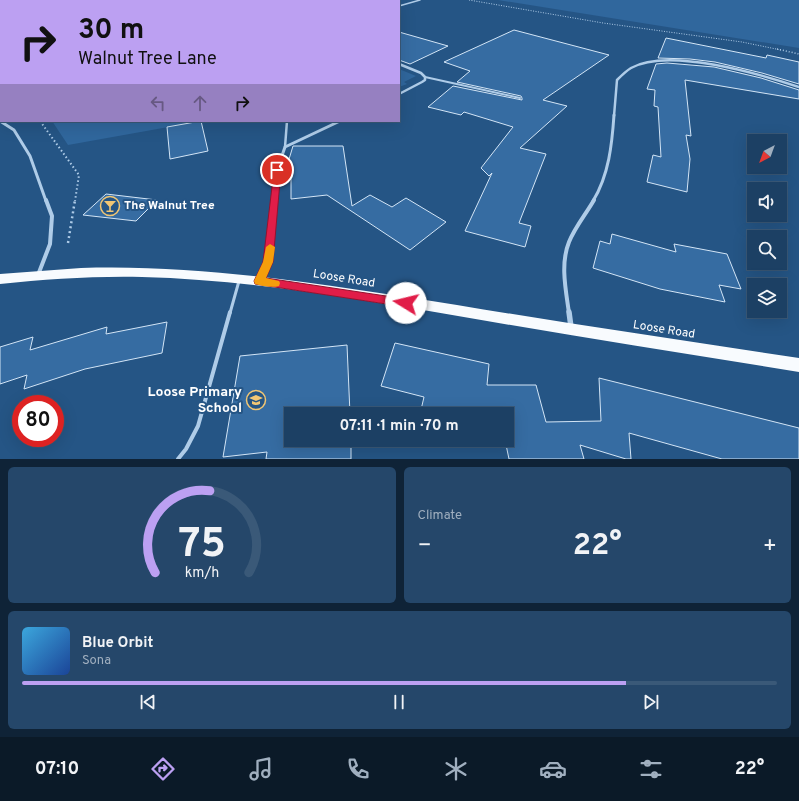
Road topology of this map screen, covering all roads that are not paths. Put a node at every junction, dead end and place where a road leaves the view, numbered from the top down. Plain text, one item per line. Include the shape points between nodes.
1 (420, 0) edge
2 (400, 6) edge
3 (400, 64) edge
4 (426, 78) junction
5 (799, 87) edge
6 (400, 93) edge
7 (520, 98) dead end
8 (2, 122) edge
9 (287, 122) edge
10 (338, 122) edge
11 (285, 147) junction
12 (38, 276) junction
13 (0, 279) edge
14 (240, 279) junction
15 (259, 281) junction
16 (572, 330) junction
17 (799, 365) edge
18 (178, 459) edge

1 - 2 lane
3 - 4 street via 421,73
4 - 6 street
4 - 7 lane
5 - 16 street via 744,70 688,61 670,60 640,65 620,74 616,80 611,146 600,187 567,249 565,265
8 - 12 street via 14,130 30,156 52,216 50,244
9 - 11 lane
10 - 11 street
11 - 15 street via 277,170 268,262
12 - 13 highway, Loose Road
12 - 14 highway, Loose Road via 161,273
14 - 15 highway, Loose Road
14 - 18 lane via 198,426
15 - 16 highway, Loose Road
16 - 17 highway, Loose Road

